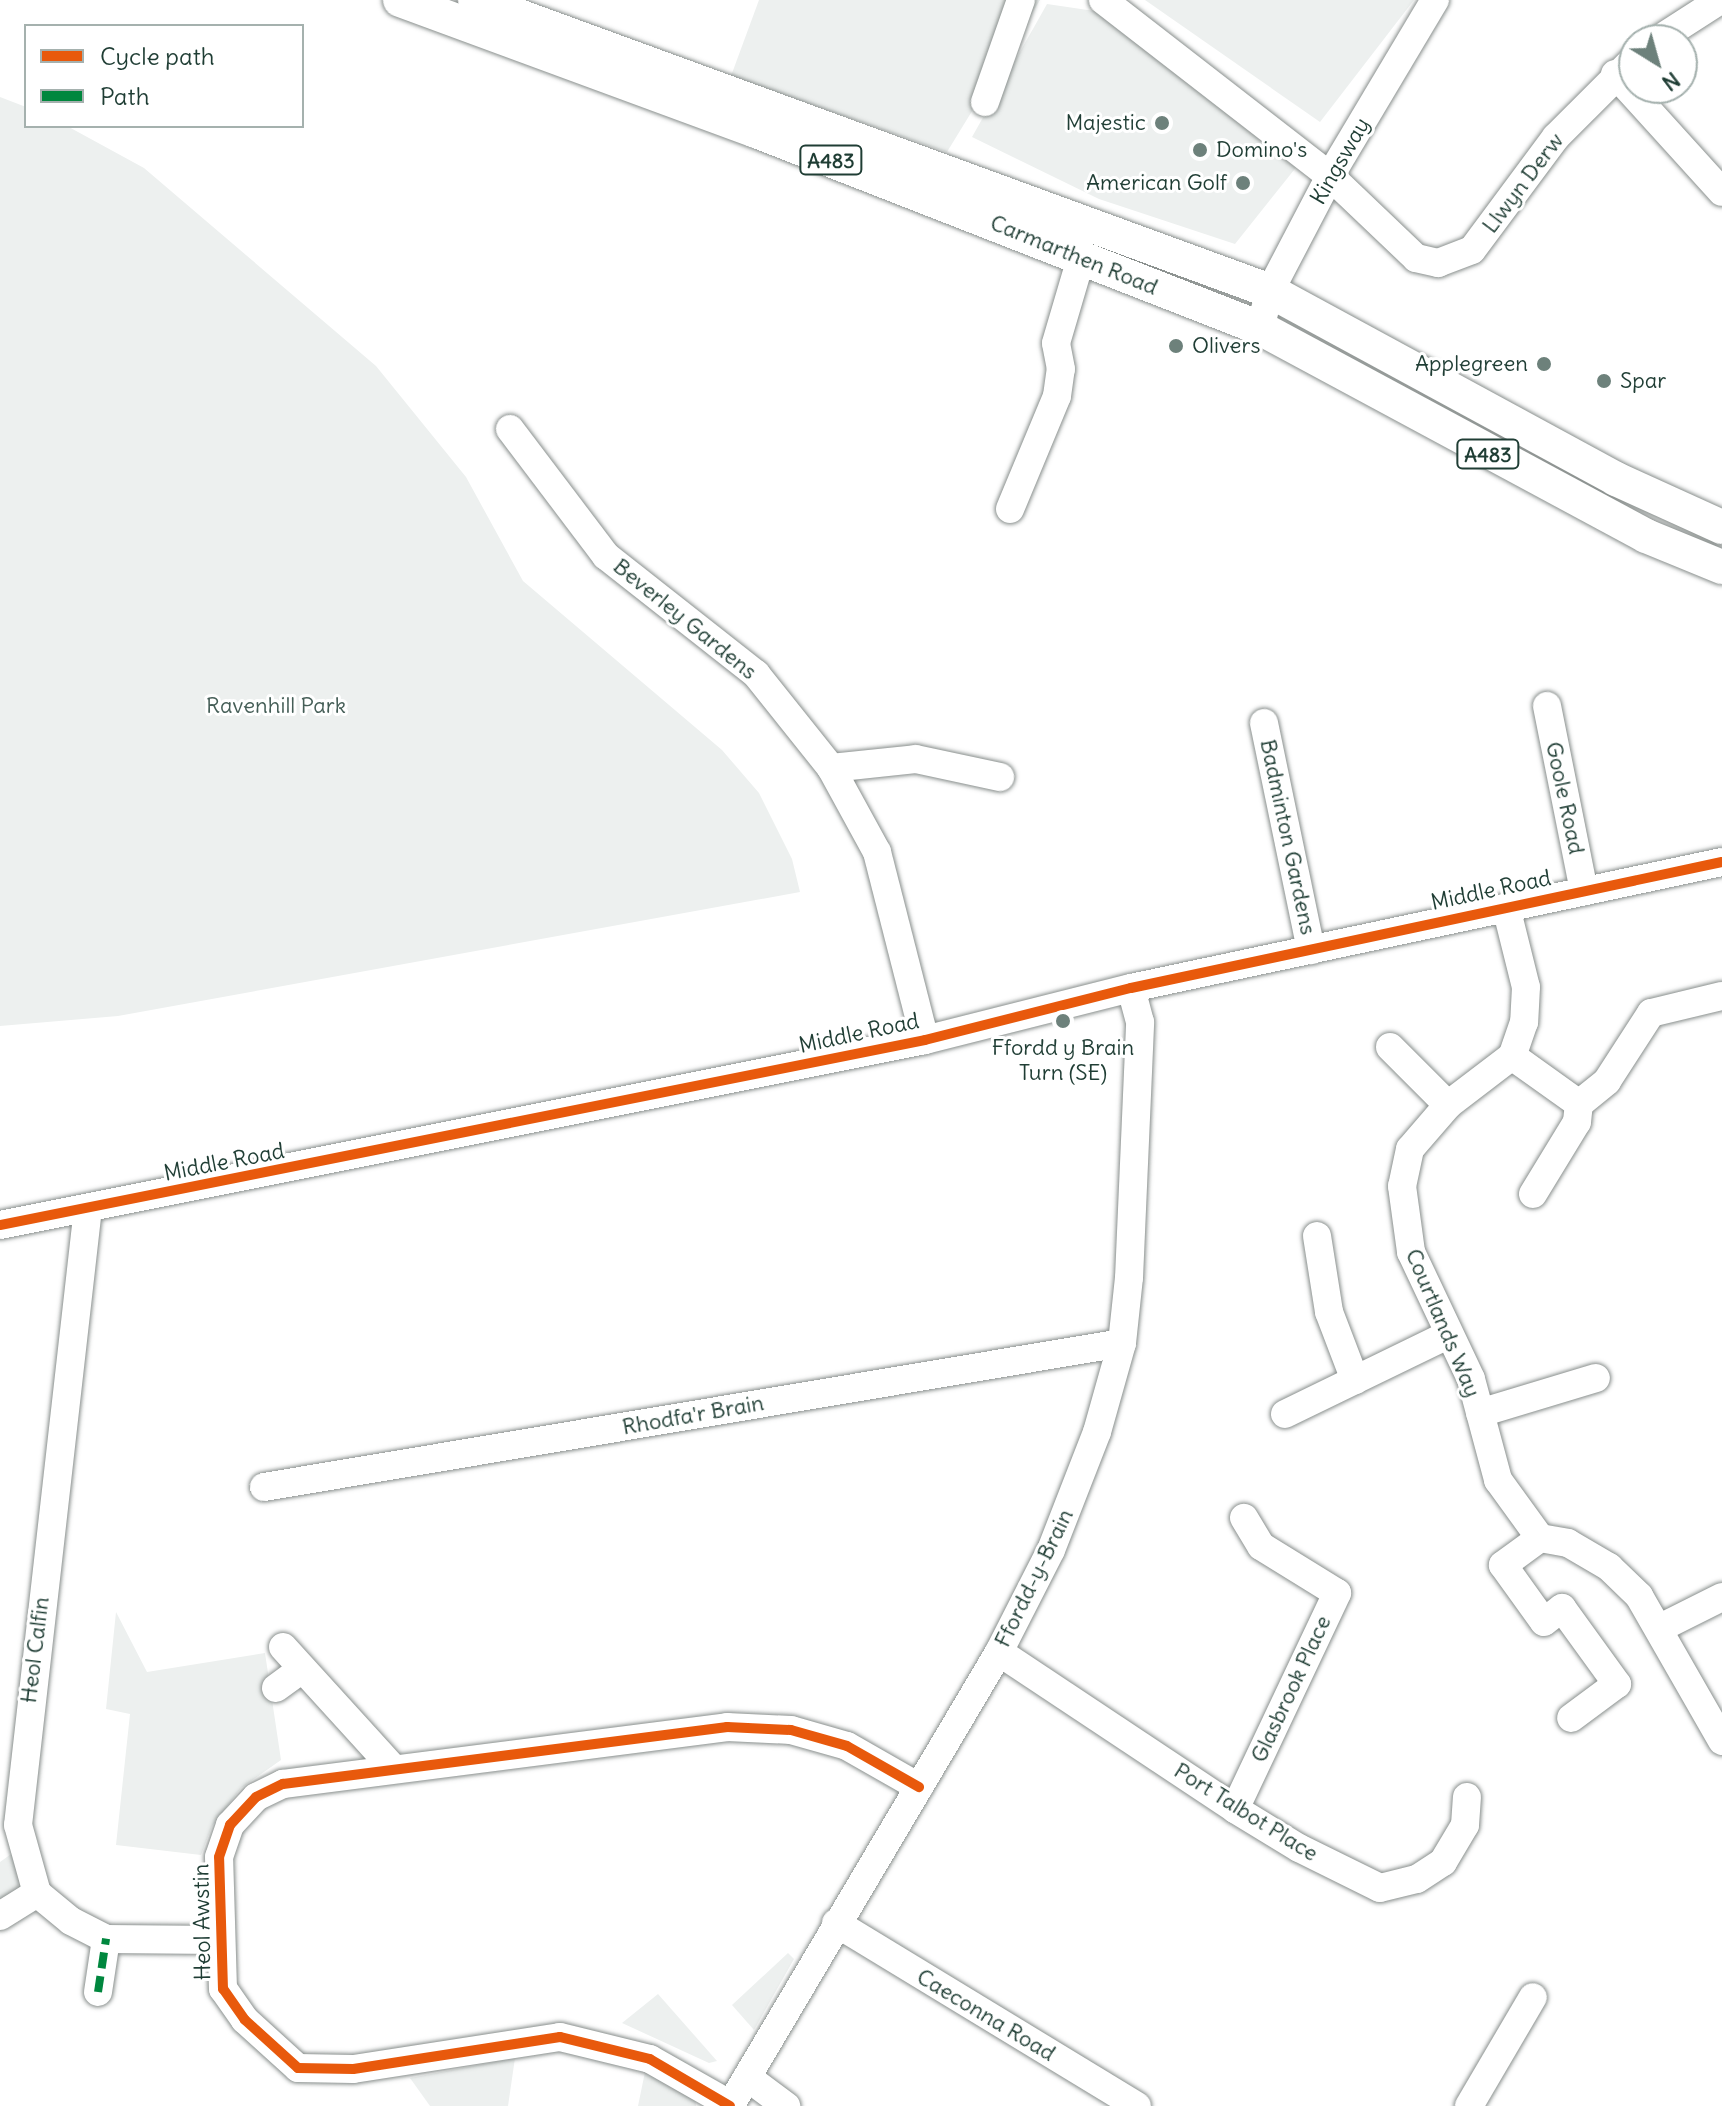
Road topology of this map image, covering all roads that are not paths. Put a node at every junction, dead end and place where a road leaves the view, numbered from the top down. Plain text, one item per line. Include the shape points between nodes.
1 (400, 0) edge
2 (475, 0) edge
3 (1021, 0) edge
4 (1103, 0) edge
5 (1435, 0) edge
6 (1720, 0) edge
7 (1683, 24) edge
8 (1618, 73) edge
9 (985, 102) dead end
10 (1653, 104) edge
11 (1330, 176) junction
12 (1722, 192) edge
13 (1081, 258) junction
14 (1270, 291) junction
15 (1260, 328) junction
16 (510, 429) dead end
17 (1010, 509) dead end
18 (1722, 527) edge
19 (1722, 567) edge
20 (1547, 706) dead end
21 (1264, 723) dead end
22 (831, 768) junction
23 (1000, 777) dead end
24 (1722, 862) edge
25 (1584, 891) junction
26 (1506, 907) junction
27 (1311, 950) junction
28 (1131, 988) junction
29 (1722, 996) edge
30 (925, 1040) junction
31 (1390, 1047) dead end
32 (1512, 1056) junction
33 (1579, 1104) junction
34 (1448, 1105) junction
35 (1533, 1194) dead end
36 (88, 1208) junction
37 (0, 1225) edge
38 (1317, 1236) dead end
39 (1448, 1335) junction
40 (1122, 1343) junction
41 (1596, 1378) dead end
42 (1355, 1380) junction
43 (1480, 1413) junction
44 (1285, 1414) dead end
45 (264, 1487) dead end
46 (1244, 1518) dead end
47 (1540, 1538) junction
48 (1722, 1597) edge
49 (1662, 1627) junction
50 (283, 1647) dead end
51 (999, 1652) junction
52 (302, 1669) junction
53 (276, 1688) dead end
54 (1571, 1718) dead end
55 (1722, 1741) edge
56 (393, 1768) junction
57 (919, 1787) junction
58 (1467, 1797) dead end
59 (1235, 1809) junction
60 (37, 1893) junction
61 (0, 1916) edge
62 (836, 1923) junction
63 (106, 1939) junction
64 (220, 1940) junction
65 (98, 1992) dead end
66 (1533, 1997) dead end
67 (747, 2077) junction
68 (731, 2106) edge
69 (786, 2106) edge
70 (1137, 2106) edge
71 (1469, 2106) edge

1 - 13 main road, Carmarthen Road / A483
2 - 14 main road, Carmarthen Road / A483
3 - 9 street
4 - 11 street, Llwyn Derw
5 - 11 street, Kingsway
6 - 7 street
8 - 11 street, Llwyn Derw via 1556,137 1472,250 1450,260 1416,258
10 - 12 street
11 - 14 street, Kingsway
13 - 15 main road, Carmarthen Road / A483
13 - 17 street via 1056,343 1061,369 1057,396
14 - 15 street, Kingsway
14 - 18 main road, Carmarthen Road / A483 via 1616,479
15 - 19 main road, Carmarthen Road / A483 via 1646,536
16 - 22 street, Beverley Gardens via 606,556 756,674
20 - 25 street, Goole Road
21 - 27 street, Badminton Gardens
22 - 23 street via 916,759
22 - 30 street, Beverley Gardens via 877,852
24 - 25 street, Middle Road
25 - 26 street, Middle Road
26 - 27 street, Middle Road
26 - 32 street via 1526,987 1524,1022
27 - 28 street, Middle Road
28 - 30 street, Middle Road
28 - 40 street, Ffordd-y-Brain via 1140,1022 1133,1223
29 - 33 street via 1651,1013 1607,1081
30 - 36 street, Middle Road
31 - 34 street
32 - 33 street
32 - 34 street, Courtlands Way
33 - 35 street via 1577,1122
34 - 39 street, Courtlands Way via 1410,1149 1402,1186 1411,1252
36 - 37 street, Middle Road
36 - 60 street, Heol Calfin via 18,1788 18,1825
38 - 42 street via 1329,1312
39 - 42 street
39 - 43 street, Courtlands Way via 1471,1379
40 - 45 street, Rhodfa'r Brain
40 - 51 street, Ffordd-y-Brain via 1071,1501
41 - 43 street
42 - 44 street
43 - 47 street, Courtlands Way via 1498,1480
46 - 59 street, Glasbrook Place via 1261,1546 1337,1593
47 - 49 street via 1568,1543 1609,1567
47 - 54 street via 1503,1565 1544,1622 1562,1608 1617,1684
48 - 49 street
49 - 55 street
50 - 52 street
51 - 57 street, Ffordd-y-Brain
51 - 59 street, Port Talbot Place
52 - 53 street
52 - 56 street
56 - 57 street, Heol Awstin via 727,1727 791,1730 847,1746
56 - 64 street, Heol Awstin via 283,1784 256,1797 230,1825 219,1857
57 - 62 street, Ffordd-y-Brain
58 - 59 street, Port Talbot Place via 1465,1825 1443,1862 1417,1879 1380,1888
60 - 61 street
60 - 63 street
62 - 67 street, Ffordd-y-Brain
62 - 70 street, Caeconna Road
63 - 64 street
63 - 65 street
64 - 68 street, Heol Awstin via 223,1989 245,2020 298,2068 353,2069 560,2037 650,2059
66 - 71 street
67 - 68 street, Ffordd-y-Brain
67 - 69 street

